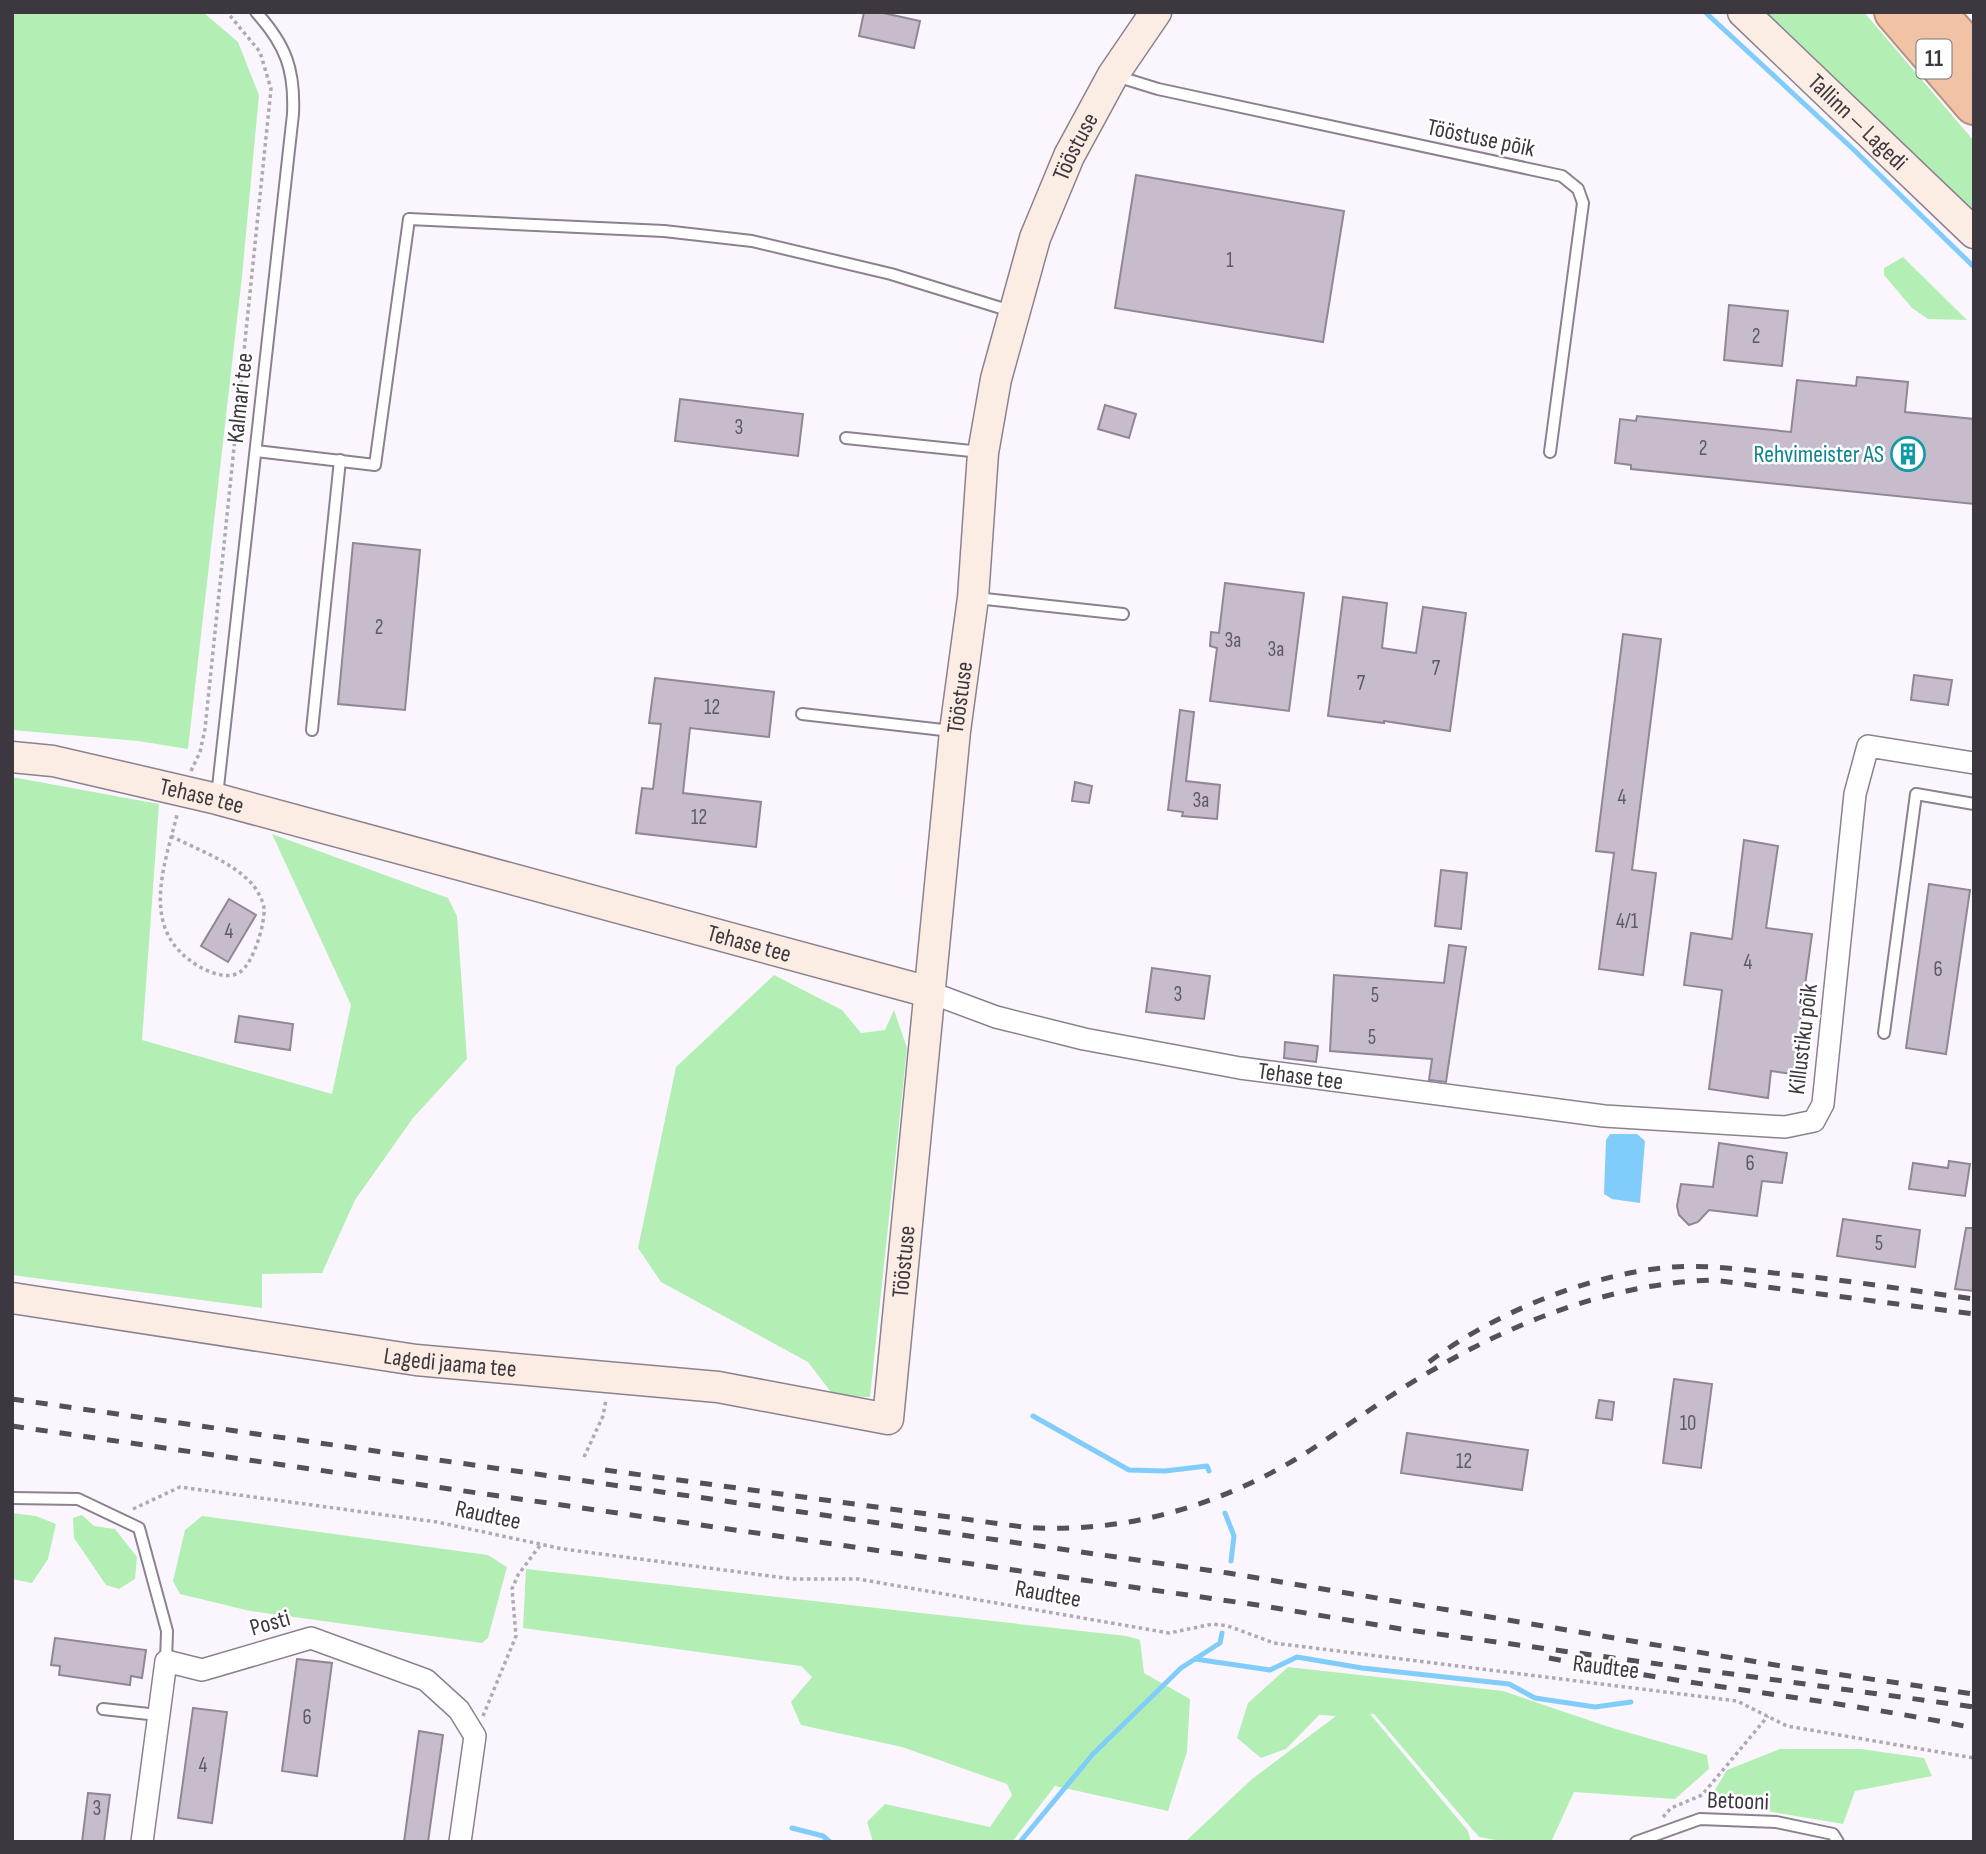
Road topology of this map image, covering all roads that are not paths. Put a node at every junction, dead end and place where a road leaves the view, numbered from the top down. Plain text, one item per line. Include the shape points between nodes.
1 (256, 12) edge
2 (1156, 12) edge
3 (1743, 12) edge
4 (1894, 12) edge
5 (1936, 12) edge
6 (1974, 55) edge
7 (1113, 75) junction
8 (1974, 105) edge
9 (1974, 233) edge
10 (1015, 312) junction
11 (846, 438) dead end
12 (256, 451) junction
13 (1550, 452) dead end
14 (984, 453) junction
15 (340, 460) junction
16 (973, 598) junction
17 (1123, 614) dead end
18 (803, 714) dead end
19 (312, 730) dead end
20 (955, 731) junction
21 (12, 757) edge
22 (1974, 763) edge
23 (217, 799) junction
24 (1974, 804) edge
25 (929, 992) junction
26 (1884, 1033) dead end
27 (1492, 1100) joint
28 (12, 1298) edge
29 (888, 1419) joint
30 (12, 1498) edge
31 (166, 1661) junction
32 (103, 1709) dead end
33 (158, 1716) junction
34 (1641, 1840) edge
35 (142, 1842) edge
36 (460, 1842) edge
37 (1838, 1842) edge

1 - 12 lane, Kalmari tee via 282,43 294,92
2 - 7 street, Tööstuse
3 - 9 street, Tallinn — Lagedi
4 - 8 highway, 11
5 - 6 highway, 11
7 - 10 street, Tööstuse via 1069,156 1035,238
7 - 13 lane, Tööstuse põik via 1158,89 1562,177 1578,189 1583,203
10 - 14 street, Tööstuse via 996,379
10 - 15 lane via 891,274 752,241 664,231 409,219 375,465
11 - 14 lane
12 - 15 lane
12 - 23 lane, Kalmari tee
14 - 16 street, Tööstuse
15 - 19 lane
16 - 17 lane
16 - 20 street, Tööstuse
18 - 20 lane
20 - 25 street, Tööstuse
21 - 23 street, Tehase tee via 53,761
22 - 27 street, Killustiku põik via 1868,746 1855,794 1824,1104 1814,1121 1784,1127 1604,1116
23 - 25 street, Tehase tee
24 - 26 lane via 1916,794
25 - 27 street, Tehase tee via 996,1017 1084,1039 1240,1068
25 - 29 street, Tööstuse
28 - 29 street, Lagedi jaama tee via 416,1360 718,1387
30 - 31 lane via 78,1499 139,1528 167,1631
31 - 33 street
31 - 36 street, Posti via 202,1670 311,1638 426,1680 459,1710 475,1736
32 - 33 lane
33 - 35 street
34 - 37 lane, Betooni via 1700,1819 1776,1822 1833,1834

